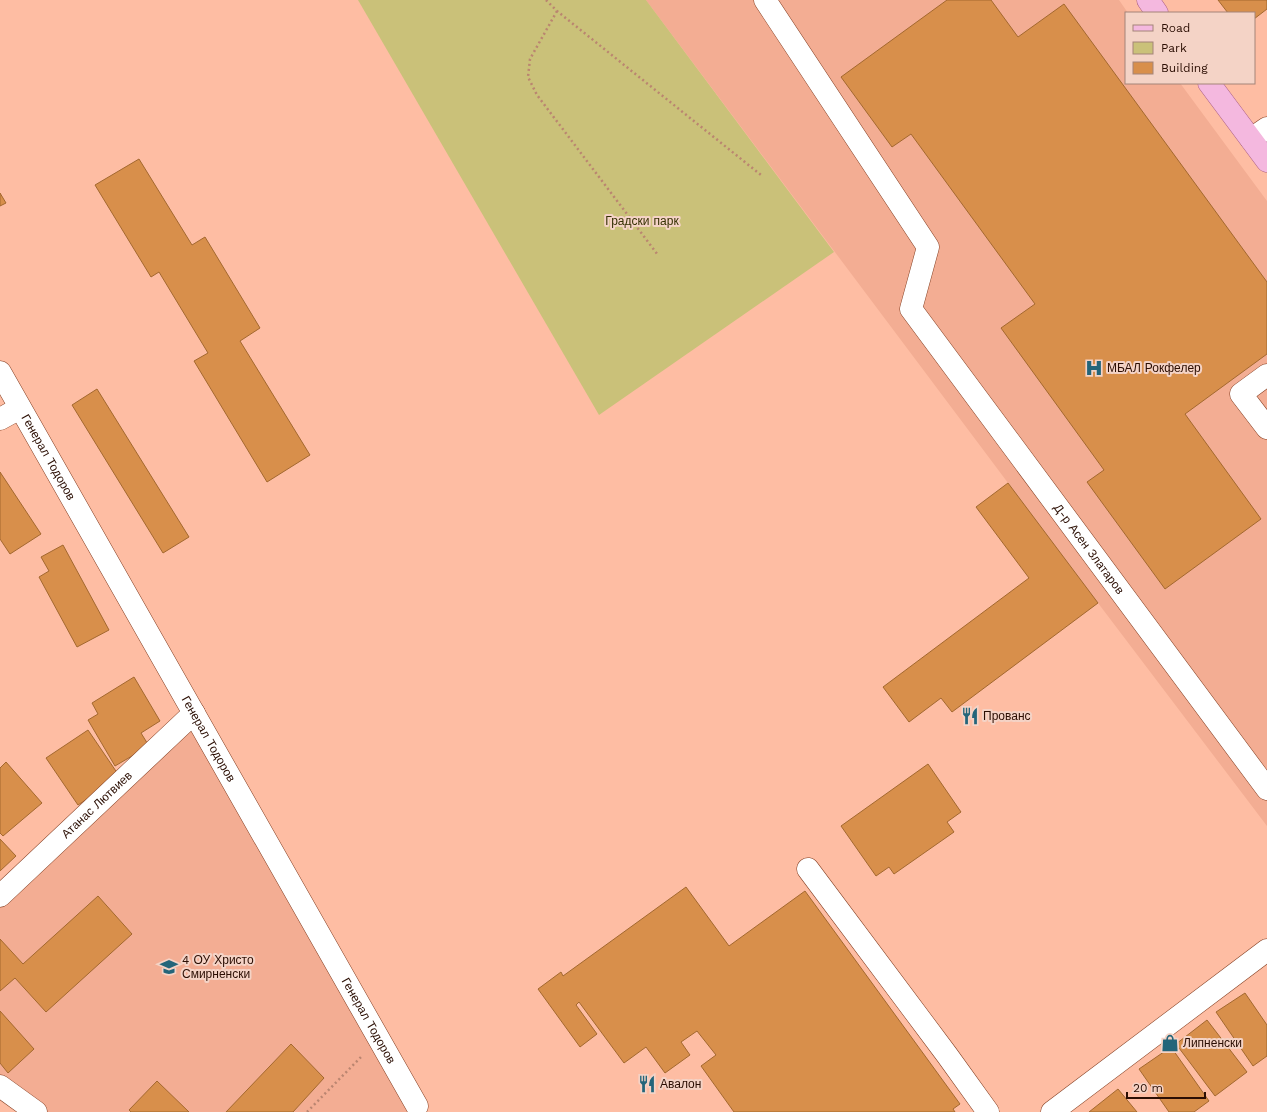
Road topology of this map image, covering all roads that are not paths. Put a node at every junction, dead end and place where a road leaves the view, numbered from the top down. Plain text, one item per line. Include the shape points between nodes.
1 (765, 0) edge
2 (1148, 0) edge
3 (1156, 12) edge
4 (1210, 84) edge
5 (1259, 133) edge
6 (1267, 161) edge
7 (0, 372) edge
8 (1267, 375) edge
9 (20, 408) junction
10 (0, 419) edge
11 (1267, 428) edge
12 (194, 713) junction
13 (1267, 789) edge
14 (808, 869) dead end
15 (0, 896) edge
16 (1267, 950) edge
17 (0, 1086) edge
18 (417, 1106) dead end
19 (36, 1112) edge
20 (988, 1112) edge
21 (1054, 1112) edge

1 - 13 street, Д-р Асен Златаров via 928,247 911,309
2 - 3 main road
4 - 5 main road
5 - 6 main road
7 - 9 street, Генерал Тодоров
8 - 11 street via 1241,394
9 - 10 street
9 - 12 street, Генерал Тодоров
12 - 15 street, Атанас Лютвиев
12 - 18 street, Генерал Тодоров
14 - 20 street
16 - 21 street
17 - 19 street

